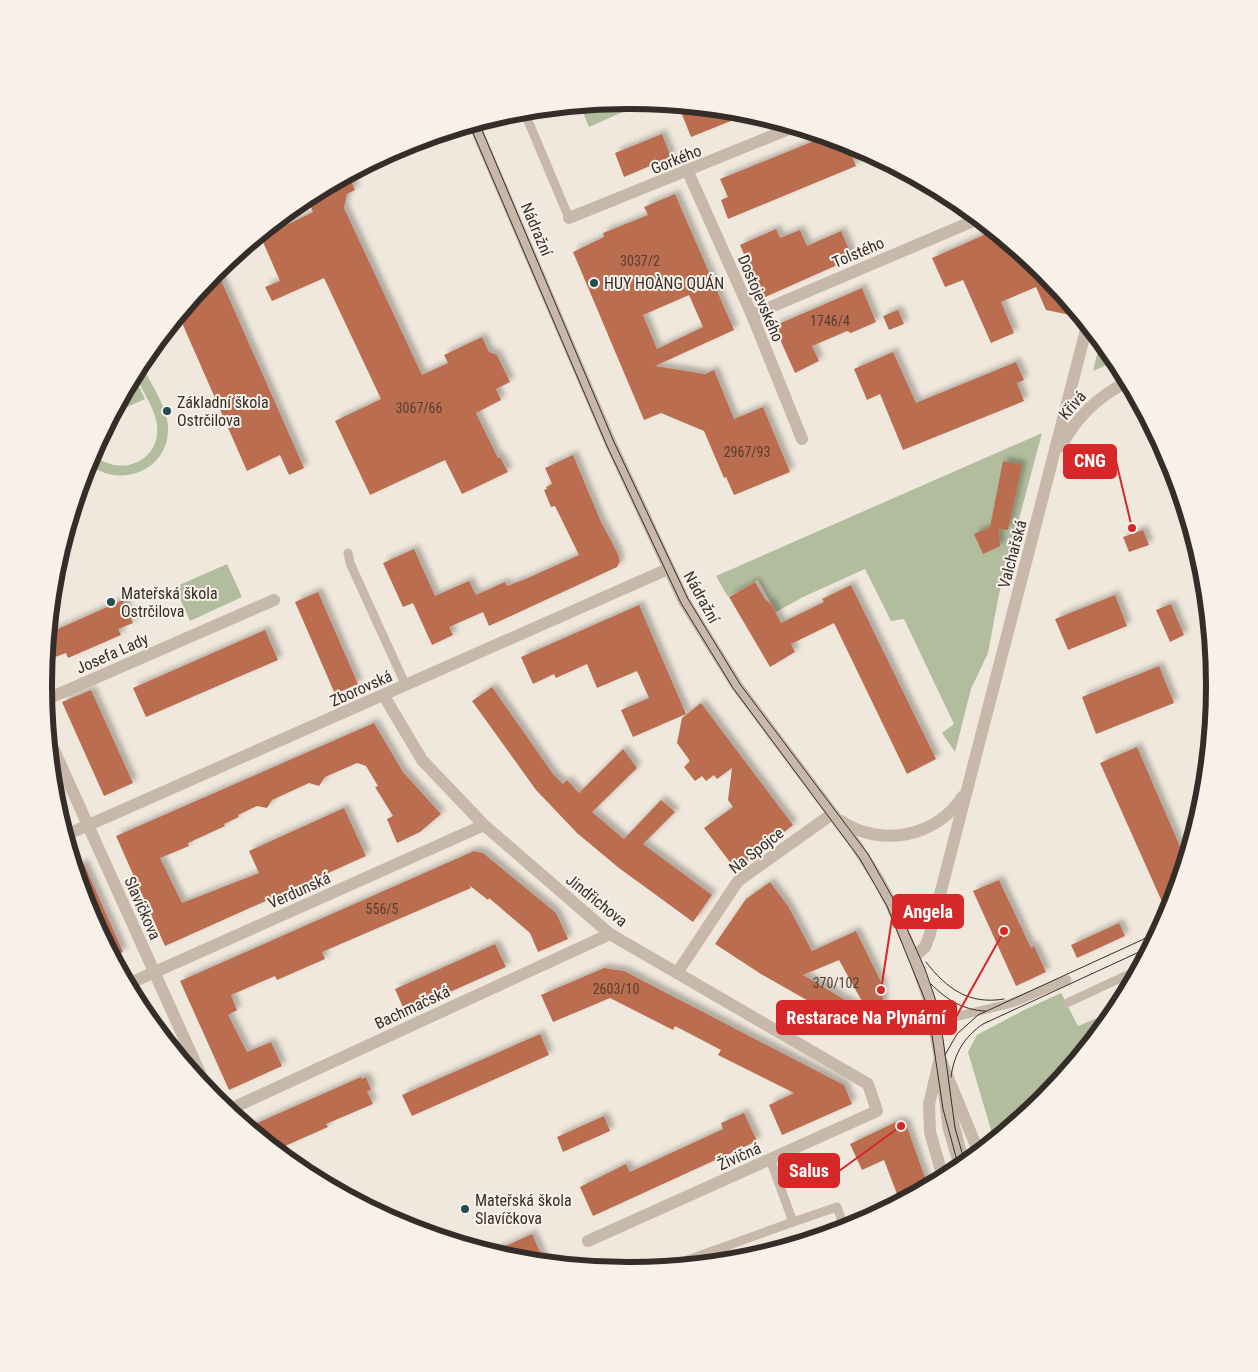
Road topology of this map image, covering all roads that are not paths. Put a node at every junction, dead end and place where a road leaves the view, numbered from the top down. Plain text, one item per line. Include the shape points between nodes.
1 (527, 119) edge
2 (477, 130) edge
3 (785, 131) edge
4 (688, 172) junction
5 (569, 218) joint
6 (970, 222) edge
7 (752, 315) junction
8 (1085, 334) edge
9 (1120, 386) edge
10 (802, 439) dead end
11 (1053, 461) junction
12 (348, 553) dead end
13 (668, 569) junction
14 (274, 600) dead end
15 (406, 686) junction
16 (384, 696) junction
17 (53, 697) edge
18 (57, 756) edge
19 (967, 789) junction
20 (832, 814) junction
21 (88, 825) junction
22 (484, 826) junction
23 (71, 833) edge
24 (610, 934) junction
25 (914, 957) junction
26 (154, 972) junction
27 (677, 973) junction
28 (1127, 975) edge
29 (1066, 980) dead end
30 (134, 981) edge
31 (1066, 1003) dead end
32 (934, 1022) junction
33 (940, 1058) junction
34 (197, 1067) edge
35 (868, 1084) joint
36 (235, 1107) edge
37 (975, 1146) edge
38 (963, 1155) edge
39 (770, 1159) junction
40 (957, 1159) edge
41 (941, 1170) edge
42 (793, 1222) junction
43 (843, 1222) edge
44 (588, 1241) dead end
45 (690, 1259) edge

1 - 5 lane
2 - 13 street, Nádražní
3 - 4 street, Gorkého
4 - 5 street, Gorkého
4 - 7 street, Dostojevského
6 - 7 street, Tolstého
7 - 10 street, Dostojevského
8 - 11 street, Valchařská
9 - 11 street, Křivá via 1088,408 1071,428
11 - 19 street, Valchařská
12 - 15 lane
13 - 15 street, Zborovská
13 - 20 street, Nádražní via 722,664
14 - 17 street, Josefa Lady
15 - 16 street, Zborovská
16 - 21 street, Zborovská
16 - 22 street, Jindřichova via 422,760
18 - 21 street, Slavíčkova
19 - 20 street, Valchařská via 940,820 922,830 903,835 864,833
19 - 25 street, Valchařská via 929,937 925,947
20 - 25 street, Nádražní via 879,881
20 - 27 street, Na Spojce via 738,881
21 - 23 street, Zborovská
21 - 26 street, Slavíčkova
22 - 24 street, Jindřichova
22 - 26 street, Verdunská
24 - 27 street, Jindřichova
24 - 36 street, Bachmačská
25 - 32 street, Nádražní
26 - 30 street, Verdunská
26 - 34 street, Slavíčkova
27 - 35 street, Jindřichova
28 - 31 lane
29 - 32 lane via 1012,1004
32 - 33 street, Nádražní
33 - 37 street, Nádražní
33 - 38 lane
33 - 40 lane via 947,1128
33 - 41 street, Nádražní via 929,1104 930,1132
35 - 39 street, Živičná via 877,1111
39 - 42 lane
39 - 44 street, Živičná
42 - 43 lane via 837,1207
42 - 45 lane

